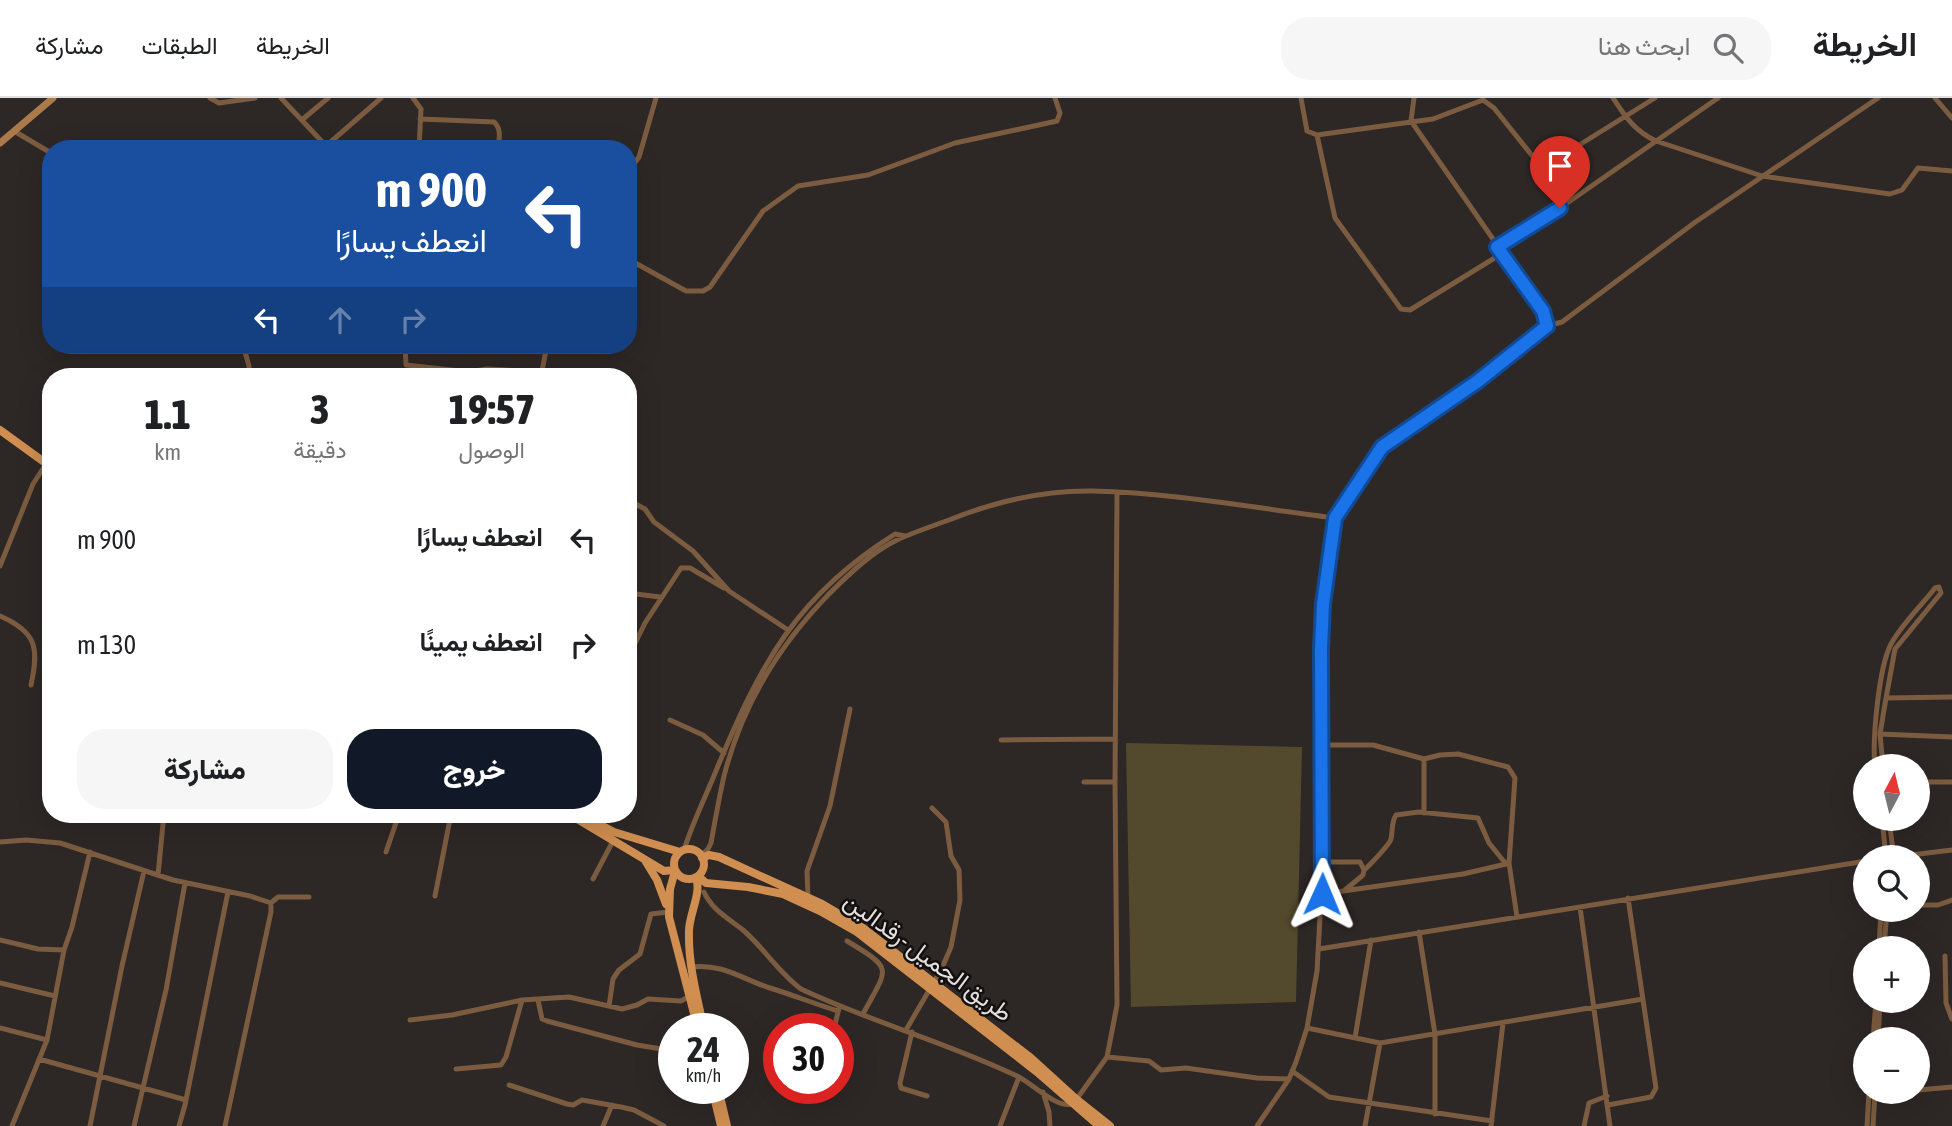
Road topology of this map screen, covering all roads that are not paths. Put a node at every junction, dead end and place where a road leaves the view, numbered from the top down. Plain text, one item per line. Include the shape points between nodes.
1 (53, 98) edge
2 (210, 98) edge
3 (255, 98) edge
4 (281, 98) edge
5 (328, 98) edge
6 (380, 98) edge
7 (413, 98) edge
8 (656, 98) edge
9 (1055, 98) edge
10 (1301, 98) edge
11 (1414, 98) edge
12 (1613, 98) edge
13 (1655, 98) edge
14 (1718, 98) edge
15 (1878, 98) edge
16 (1935, 98) edge
17 (1625, 116) junction
18 (1952, 118) edge
19 (303, 119) junction
20 (420, 119) junction
21 (1411, 121) junction
22 (14, 131) junction
23 (1317, 135) junction
24 (320, 140) edge
25 (335, 140) edge
26 (419, 140) edge
27 (499, 140) edge
28 (1657, 141) junction
29 (0, 143) edge
30 (42, 148) edge
31 (637, 161) edge
32 (1952, 171) edge
33 (1762, 176) junction
34 (1497, 247) junction
35 (1502, 254) junction
36 (637, 264) edge
37 (1547, 326) junction
38 (405, 354) edge
39 (433, 368) edge
40 (0, 429) edge
41 (42, 461) edge
42 (42, 473) edge
43 (1117, 493) junction
44 (637, 505) edge
45 (1335, 518) junction
46 (908, 536) junction
47 (0, 566) edge
48 (729, 591) junction
49 (637, 594) edge
50 (660, 597) junction
51 (0, 616) edge
52 (788, 630) junction
53 (637, 641) edge
54 (31, 685) dead end
55 (752, 693) junction
56 (1952, 697) edge
57 (1886, 698) junction
58 (850, 709) dead end
59 (670, 720) dead end
60 (1880, 734) junction
61 (1952, 737) edge
62 (1115, 738) junction
63 (1001, 740) dead end
64 (1321, 745) junction
65 (724, 753) junction
66 (1875, 754) edge
67 (1882, 754) edge
68 (1424, 759) junction
69 (1084, 782) dead end
70 (1115, 782) junction
71 (1930, 782) edge
72 (1952, 782) edge
73 (932, 808) dead end
74 (1424, 813) junction
75 (163, 823) edge
76 (396, 823) edge
77 (449, 823) edge
78 (584, 823) edge
79 (597, 823) edge
80 (613, 841) junction
81 (0, 842) edge
82 (1952, 850) edge
83 (682, 851) junction
84 (90, 852) junction
85 (386, 852) dead end
86 (1930, 853) edge
87 (702, 857) junction
88 (644, 860) junction
89 (1323, 862) junction
90 (1853, 863) edge
91 (1508, 864) junction
92 (675, 870) junction
93 (1364, 870) junction
94 (144, 871) junction
95 (158, 875) junction
96 (697, 877) junction
97 (593, 879) dead end
98 (185, 883) junction
99 (726, 885) junction
100 (1343, 891) junction
101 (228, 892) junction
102 (704, 892) junction
103 (1322, 894) junction
104 (435, 896) dead end
105 (309, 897) dead end
106 (808, 898) junction
107 (1628, 898) junction
108 (1952, 900) edge
109 (271, 903) junction
110 (1930, 905) edge
111 (693, 906) junction
112 (1580, 907) junction
113 (668, 914) junction
114 (1517, 917) junction
115 (1419, 932) junction
116 (0, 940) edge
117 (1371, 940) junction
118 (847, 942) dead end
119 (1319, 949) junction
120 (64, 950) junction
121 (1945, 957) dead end
122 (691, 967) junction
123 (0, 983) edge
124 (932, 985) junction
125 (691, 990) junction
126 (55, 996) junction
127 (1643, 999) junction
128 (522, 1000) junction
129 (538, 1000) junction
130 (610, 1006) junction
131 (839, 1008) junction
132 (1595, 1008) junction
133 (695, 1013) edge
134 (699, 1013) edge
135 (838, 1013) edge
136 (863, 1014) junction
137 (410, 1020) dead end
138 (1952, 1020) edge
139 (1503, 1023) junction
140 (0, 1028) edge
141 (1307, 1028) junction
142 (909, 1031) junction
143 (1435, 1034) junction
144 (1355, 1038) junction
145 (47, 1040) junction
146 (1380, 1043) junction
147 (658, 1048) edge
148 (1107, 1057) junction
149 (39, 1059) junction
150 (456, 1069) dead end
151 (1292, 1071) junction
152 (100, 1075) junction
153 (1019, 1077) junction
154 (1289, 1079) junction
155 (509, 1086) dead end
156 (1952, 1087) edge
157 (143, 1088) junction
158 (1930, 1089) edge
159 (1042, 1092) junction
160 (927, 1096) dead end
161 (1607, 1096) junction
162 (186, 1100) junction
163 (1074, 1102) junction
164 (716, 1104) edge
165 (722, 1104) edge
166 (1868, 1104) edge
167 (1874, 1104) edge
168 (612, 1105) junction
169 (1369, 1105) junction
170 (1608, 1105) junction
171 (1435, 1114) junction
172 (1453, 1116) junction
173 (1492, 1124) edge
174 (12, 1126) edge
175 (90, 1126) edge
176 (134, 1126) edge
177 (179, 1126) edge
178 (225, 1126) edge
179 (603, 1126) edge
180 (664, 1126) edge
181 (721, 1126) edge
182 (727, 1126) edge
183 (1000, 1126) edge
184 (1050, 1126) edge
185 (1099, 1126) edge
186 (1110, 1126) edge
187 (1257, 1126) edge
188 (1365, 1126) edge
189 (1451, 1126) edge
190 (1584, 1126) edge
191 (1610, 1126) edge
192 (1867, 1126) edge
193 (1873, 1126) edge

1 - 22 street
2 - 3 street via 219,103
4 - 19 street
5 - 19 street
6 - 25 street
7 - 20 street via 421,109
8 - 31 street
9 - 36 street via 1060,113 1057,121 955,144 868,176 790,190 763,211 703,291 686,291
10 - 23 street via 1307,131
11 - 21 street
12 - 17 street
13 - 17 street
14 - 28 street
15 - 33 street
16 - 18 street
17 - 21 street via 1555,160 1544,162 1534,158 1483,100 1433,119
17 - 28 street via 1642,134
19 - 24 street
20 - 26 street
20 - 27 street via 494,122
21 - 23 street
21 - 34 street
22 - 29 street
22 - 30 street
23 - 35 street via 1335,218 1401,309 1410,310
28 - 33 street
28 - 34 street
32 - 33 street via 1918,168 1902,190 1890,194
33 - 37 street via 1562,322
34 - 35 street
35 - 37 street via 1543,311
37 - 45 street via 1478,381 1382,447
38 - 39 street via 406,365
40 - 41 main road
42 - 47 street via 33,484
43 - 45 street
43 - 46 street via 1024,497 962,514
43 - 62 street
44 - 48 street via 693,551
45 - 64 street via 1323,604
46 - 52 street via 895,534 853,563
46 - 55 street via 857,568 818,606
48 - 50 street via 684,566
48 - 52 street
49 - 50 street
50 - 53 street
51 - 54 street via 19,626 33,642
52 - 55 street
55 - 65 street
55 - 87 street via 728,762 710,846
56 - 57 street
57 - 60 street
57 - 66 street via 1895,649 1942,592 1940,587 1887,653
58 - 106 street via 830,806 807,871
59 - 65 street via 703,735
60 - 61 street
60 - 67 street
62 - 63 street
62 - 70 street
64 - 68 street via 1373,745
64 - 89 street
65 - 83 street
68 - 74 street
68 - 91 street via 1458,754 1513,772
69 - 70 street
70 - 148 street via 1118,974
71 - 72 street
73 - 124 street via 946,822 960,879 951,947
74 - 91 street via 1478,818 1489,843
74 - 93 street via 1396,815 1391,841
75 - 95 street
76 - 85 street
77 - 104 street
78 - 80 main road
79 - 83 main road
80 - 88 main road
80 - 97 street
81 - 84 street via 53,842
82 - 86 street
83 - 87 main road via 694,850
83 - 92 main road via 674,861
84 - 94 street
84 - 120 street
87 - 96 main road via 703,868
87 - 106 main road, طريق الجميل -رقدالين via 716,856
88 - 92 main road via 664,872
88 - 113 main road via 660,887
89 - 93 street via 1360,862
89 - 103 street
90 - 107 street
91 - 100 street
91 - 114 street
92 - 96 main road via 684,878
92 - 113 main road
93 - 100 street
94 - 95 street
94 - 152 street
95 - 98 street
96 - 99 main road, طريق الجميل -رقدالين
96 - 111 main road
98 - 101 street
98 - 157 street
99 - 102 main road
99 - 124 main road, طريق الجميل -رقدالين via 783,894 820,911
100 - 103 street
101 - 109 street
101 - 162 street
102 - 111 main road
102 - 131 street via 792,983
103 - 119 street
105 - 109 street via 278,897
106 - 124 main road, طريق الجميل -رقدالين via 863,928
107 - 112 street
107 - 127 street
108 - 110 street
109 - 178 street
111 - 122 main road
112 - 114 street
112 - 132 street
113 - 125 main road
113 - 130 street via 651,914 640,954 613,979
114 - 115 street
115 - 117 street
115 - 143 street
116 - 120 street
117 - 119 street
117 - 144 street
118 - 136 street via 881,963 883,970
119 - 141 street
120 - 126 street
121 - 138 street
122 - 125 main road
122 - 131 street via 722,968 769,988
123 - 126 street
124 - 142 street
124 - 163 main road, طريق الجميل -رقدالين via 1031,1058
125 - 130 street via 681,1001 648,999 622,1009
125 - 133 main road
125 - 134 main road
126 - 145 street
127 - 132 street
127 - 170 street via 1655,1093
128 - 129 street
128 - 137 street
128 - 150 street via 500,1065
129 - 130 street via 569,997
129 - 147 street via 547,1021
131 - 135 street
131 - 136 street
132 - 139 street
132 - 161 street
136 - 142 street
139 - 143 street
139 - 173 street
140 - 145 street
141 - 144 street
141 - 151 street
142 - 153 street
142 - 160 street via 901,1088
143 - 146 street
143 - 171 street
144 - 146 street
145 - 149 street
146 - 169 street
148 - 154 street via 1149,1061 1161,1070 1186,1068
148 - 163 street
149 - 152 street
149 - 174 street
151 - 154 street
151 - 169 street via 1329,1097
152 - 157 street
152 - 175 street
153 - 159 street
153 - 183 street
154 - 187 street
155 - 168 street via 566,1104 582,1100
156 - 158 street
157 - 162 street
157 - 176 street
159 - 163 street via 1059,1104
159 - 184 street
161 - 170 street
161 - 190 street via 1589,1103
162 - 177 street
163 - 185 main road, طريق الجميل -رقدالين
163 - 186 main road, طريق الجميل -رقدالين
164 - 181 main road
165 - 182 main road
166 - 192 street
167 - 193 street
168 - 179 street
168 - 180 street via 634,1110
169 - 171 street
169 - 188 street
170 - 191 street
171 - 172 street
172 - 173 street
172 - 189 street

